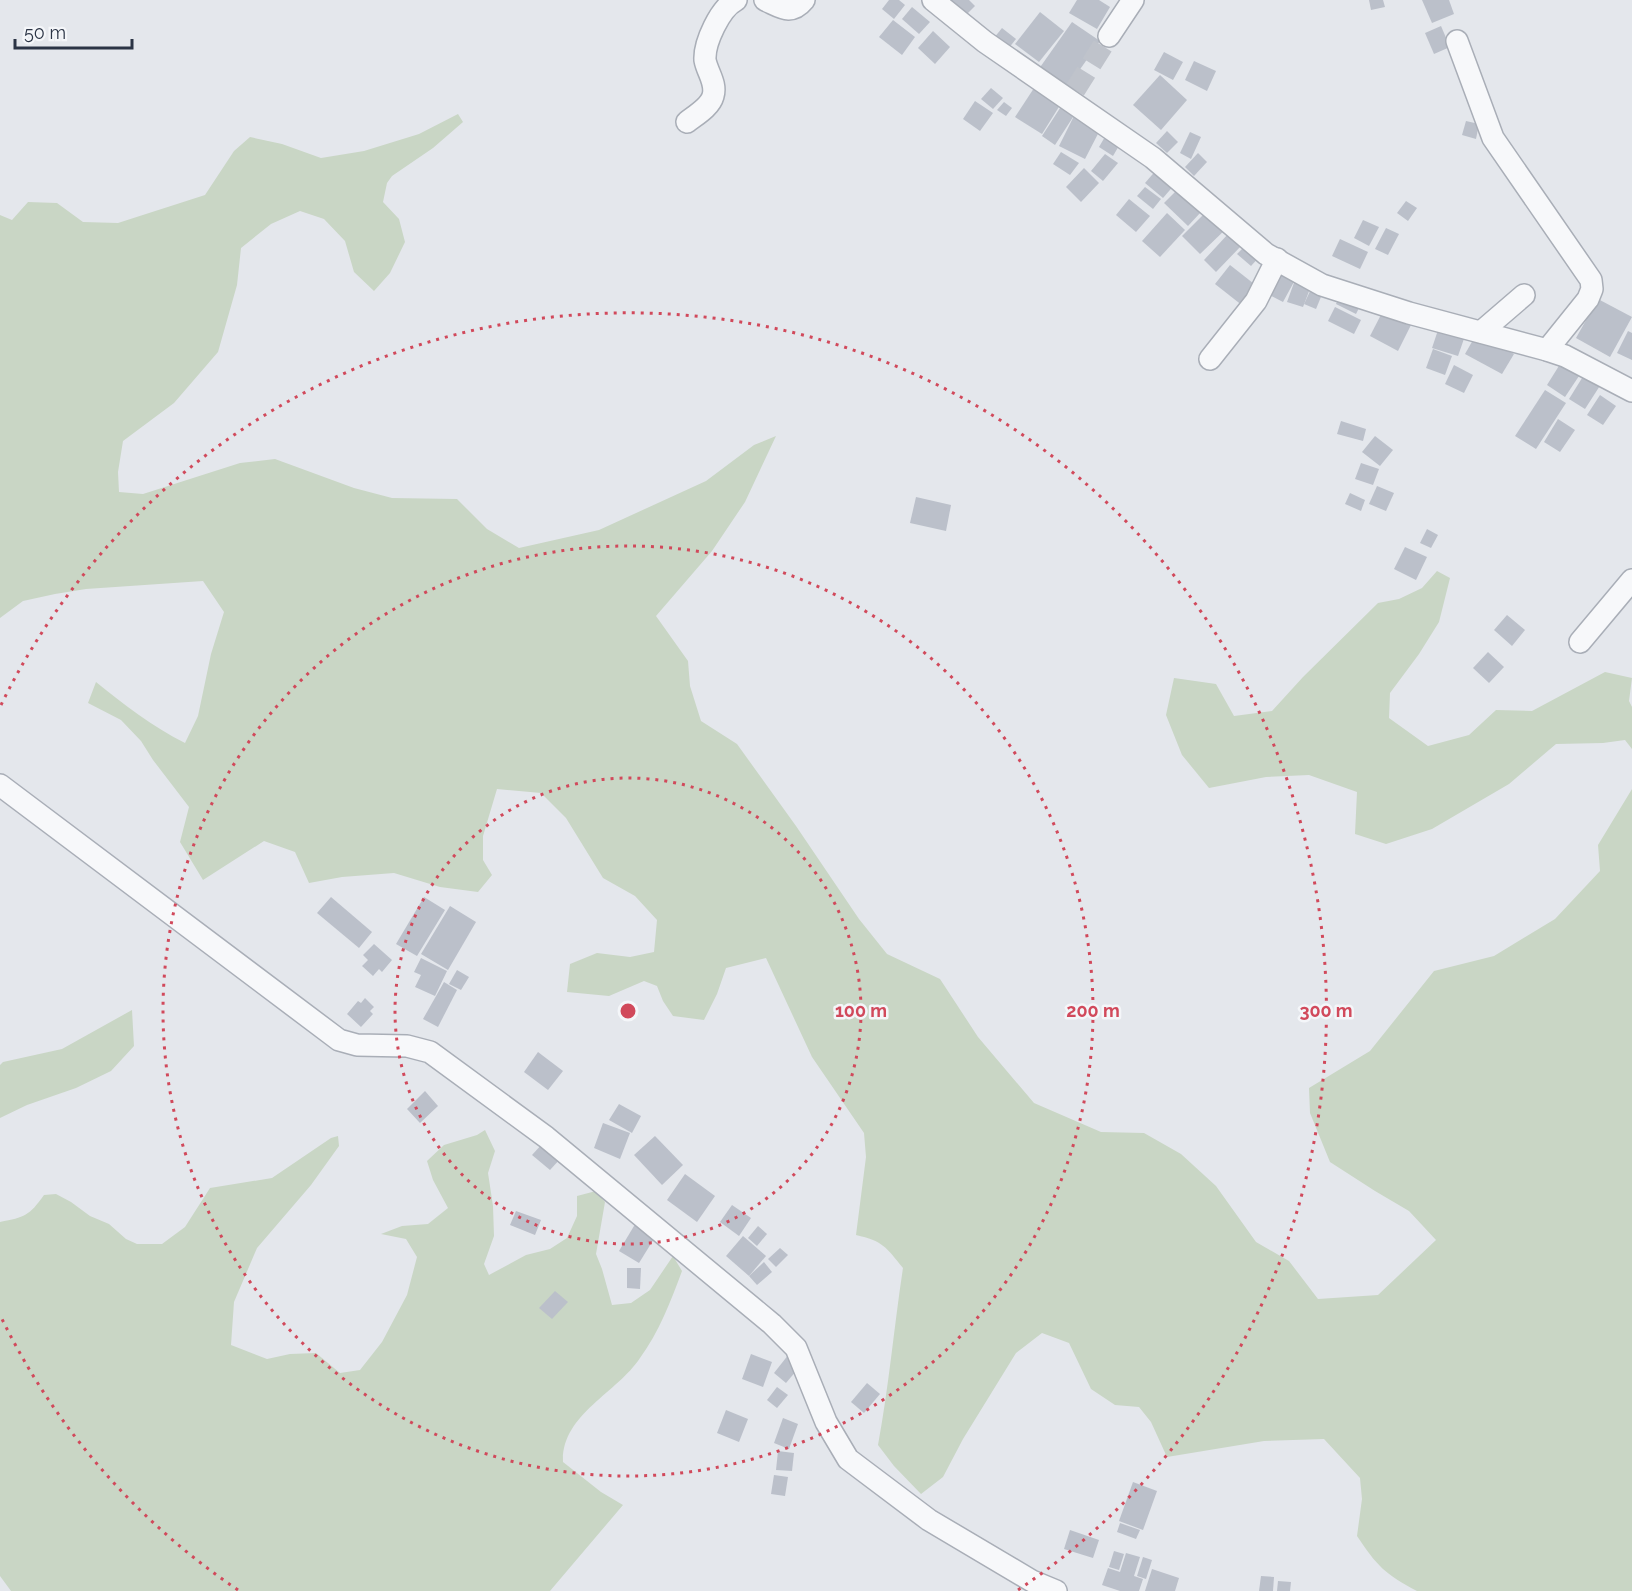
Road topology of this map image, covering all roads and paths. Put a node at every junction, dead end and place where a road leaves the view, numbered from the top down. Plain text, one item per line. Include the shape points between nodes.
1 (736, 0) edge
2 (765, 0) edge
3 (804, 0) edge
4 (933, 0) edge
5 (1133, 0) edge
6 (1109, 36) tunnel mouth
7 (1457, 41) dead end
8 (687, 122) dead end
9 (1277, 260) junction
10 (1524, 295) dead end
11 (1481, 332) junction
12 (1547, 350) junction
13 (1210, 359) dead end
14 (1632, 391) edge
15 (1632, 580) edge
16 (1580, 642) dead end
17 (0, 785) edge
18 (1056, 1591) edge

1 - 8 street via 720,17 707,41 705,60 714,86 713,96
2 - 3 street via 785,9 798,8
4 - 9 street via 985,42 1072,95
5 - 6 street
7 - 12 street via 1493,138 1591,280 1588,299
9 - 11 street via 1322,285
9 - 13 street via 1244,319
10 - 11 street
11 - 12 street
12 - 14 street
15 - 16 street
17 - 18 street via 339,1040 357,1045 408,1046 430,1052 546,1137 796,1348 826,1422 848,1459 929,1520

